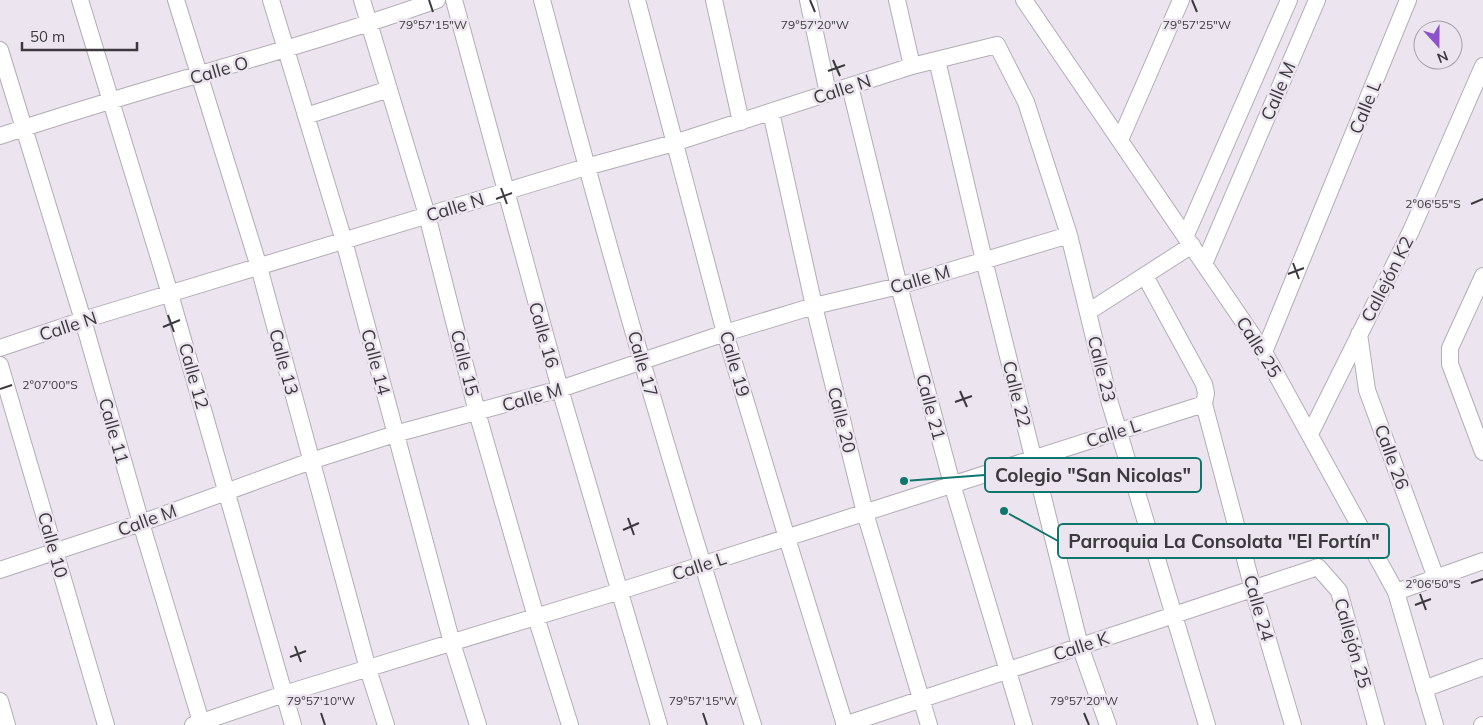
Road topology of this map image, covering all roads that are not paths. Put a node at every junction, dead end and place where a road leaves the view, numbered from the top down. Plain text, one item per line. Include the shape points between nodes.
1 (80, 0) edge
2 (176, 0) edge
3 (271, 0) edge
4 (362, 0) edge
5 (437, 0) edge
6 (454, 0) edge
7 (542, 0) edge
8 (637, 0) edge
9 (714, 0) edge
10 (808, 0) edge
11 (897, 0) edge
12 (1024, 0) edge
13 (1180, 0) edge
14 (1289, 0) edge
15 (1317, 0) edge
16 (1408, 0) edge
17 (369, 24) junction
18 (997, 45) joint
19 (0, 50) edge
20 (286, 50) junction
21 (937, 60) junction
22 (912, 66) junction
23 (1483, 66) edge
24 (199, 76) junction
25 (850, 86) junction
26 (389, 89) junction
27 (828, 93) junction
28 (112, 101) junction
29 (771, 112) junction
30 (306, 116) junction
31 (741, 122) junction
32 (24, 128) junction
33 (0, 136) edge
34 (1120, 140) junction
35 (674, 143) junction
36 (586, 167) junction
37 (507, 191) junction
38 (428, 215) junction
39 (1069, 235) junction
40 (1189, 240) junction
41 (344, 241) junction
42 (984, 260) junction
43 (1204, 264) junction
44 (259, 268) junction
45 (1146, 276) junction
46 (1483, 276) edge
47 (899, 286) junction
48 (170, 294) junction
49 (814, 306) junction
50 (1088, 312) junction
51 (83, 320) junction
52 (725, 333) junction
53 (1359, 334) junction
54 (0, 348) edge
55 (1264, 352) junction
56 (642, 362) junction
57 (0, 365) edge
58 (560, 389) junction
59 (1204, 404) junction
60 (477, 412) junction
61 (1118, 431) junction
62 (395, 434) junction
63 (1310, 434) junction
64 (1483, 452) edge
65 (1033, 458) junction
66 (311, 461) junction
67 (952, 484) junction
68 (227, 491) junction
69 (865, 512) junction
70 (141, 523) junction
71 (786, 538) junction
72 (55, 552) junction
73 (1483, 561) edge
74 (702, 565) junction
75 (1318, 567) joint
76 (0, 570) edge
77 (1436, 578) junction
78 (1253, 589) junction
79 (620, 591) junction
80 (1396, 592) junction
81 (1174, 615) junction
82 (536, 617) junction
83 (452, 643) junction
84 (1080, 646) junction
85 (1483, 667) edge
86 (368, 668) junction
87 (1008, 671) junction
88 (1424, 689) junction
89 (284, 694) junction
90 (921, 699) junction
91 (0, 700) edge
92 (198, 724) edge
93 (7, 725) edge
94 (106, 725) edge
95 (293, 725) edge
96 (386, 725) edge
97 (478, 725) edge
98 (570, 725) edge
99 (659, 725) edge
100 (753, 725) edge
101 (844, 725) edge
102 (929, 725) edge
103 (1024, 725) edge
104 (1108, 725) edge
105 (1207, 725) edge
106 (1293, 725) edge
107 (1376, 725) edge
108 (1435, 725) edge

1 - 28 street, Calle 12
2 - 24 street, Calle 13
3 - 20 street, Calle 14
4 - 17 street, Calle 15
5 - 17 street, Calle O
6 - 37 street, Calle 16
7 - 36 street, Calle 17
8 - 35 street, Calle 19
9 - 31 street
10 - 27 street
11 - 22 street
12 - 34 street, Calle 25
13 - 34 street
14 - 40 street, Calle M
15 - 43 street, Calle M
16 - 55 street, Calle L
17 - 20 street, Calle O
17 - 26 street, Calle 15
18 - 21 street, Calle N
18 - 39 street, Calle 23 via 1026,102
19 - 32 street, Calle 11
20 - 24 street, Calle O
20 - 30 street, Calle 14
21 - 22 street, Calle N
21 - 42 street, Calle 22
22 - 25 street, Calle N
23 - 53 street, Callejón K2 via 1411,232
24 - 28 street, Calle O
24 - 44 street, Calle 13
25 - 27 street, Calle N
25 - 47 street, Calle 21
26 - 30 street
26 - 38 street, Calle 15
27 - 29 street, Calle N
28 - 32 street, Calle O
28 - 48 street, Calle 12
29 - 31 street, Calle N
29 - 49 street, Calle 20
30 - 41 street, Calle 14
31 - 35 street, Calle N
32 - 33 street, Calle O
32 - 51 street, Calle 11
34 - 40 street, Calle 25
35 - 36 street, Calle N
35 - 52 street, Calle 19
36 - 37 street, Calle N
36 - 56 street, Calle 17
37 - 38 street, Calle N
37 - 58 street, Calle 16
38 - 41 street, Calle N
38 - 60 street, Calle 15
39 - 42 street, Calle M
39 - 50 street, Calle 23
40 - 43 street, Calle 25
40 - 45 street
41 - 44 street, Calle N
41 - 62 street, Calle 14
42 - 47 street, Calle M
42 - 65 street, Calle 22
43 - 55 street, Calle 25
44 - 48 street, Calle N
44 - 66 street, Calle 13
45 - 50 street
45 - 59 street via 1204,384
46 - 64 street via 1450,348 1450,364
47 - 49 street, Calle M
47 - 67 street, Calle 21
48 - 51 street, Calle N
48 - 68 street, Calle 12
49 - 52 street, Calle M
49 - 69 street, Calle 20
50 - 61 street, Calle 23
51 - 54 street, Calle N
51 - 70 street, Calle 11
52 - 56 street, Calle M
52 - 71 street, Calle 19
53 - 63 street, Callejón K2
53 - 77 street, Calle 26 via 1367,390
55 - 63 street, Calle 25
56 - 58 street, Calle M
56 - 74 street, Calle 17
57 - 72 street, Calle 10
58 - 60 street, Calle M
58 - 79 street, Calle 16
59 - 61 street, Calle L
59 - 78 street, Calle 24
60 - 62 street, Calle M
60 - 82 street, Calle 15
61 - 65 street, Calle L
61 - 81 street, Calle 23
62 - 66 street, Calle M
62 - 83 street, Calle 14
63 - 80 street, Calle 25
65 - 67 street, Calle L
65 - 84 street, Calle 22
66 - 68 street, Calle M
66 - 86 street, Calle 13
67 - 69 street, Calle L
67 - 87 street, Calle 21
68 - 70 street, Calle M
68 - 89 street, Calle 12
69 - 71 street, Calle L
69 - 90 street, Calle 20
70 - 72 street, Calle M
70 - 92 street, Calle 11
71 - 74 street, Calle L
71 - 101 street, Calle 19
72 - 76 street, Calle M
72 - 94 street, Calle 10
73 - 77 street
74 - 79 street, Calle L
74 - 100 street, Calle 17
75 - 78 street, Calle K
75 - 107 street, Callejón 25 via 1339,591
77 - 80 street
78 - 81 street, Calle K
78 - 106 street, Calle 24
79 - 82 street, Calle L
79 - 99 street, Calle 16
80 - 88 street, Calle 25
81 - 84 street, Calle K
81 - 105 street, Calle 23
82 - 83 street, Calle L
82 - 98 street, Calle 15
83 - 86 street, Calle L
83 - 97 street, Calle 14
84 - 87 street, Calle K
84 - 104 street, Calle 22
85 - 88 street
86 - 89 street, Calle L
86 - 96 street, Calle 13
87 - 90 street, Calle K
87 - 103 street, Calle 21
88 - 108 street, Calle 25
89 - 92 street, Calle L
89 - 95 street, Calle 12
90 - 101 street, Calle K
90 - 102 street, Calle 20
91 - 93 street

